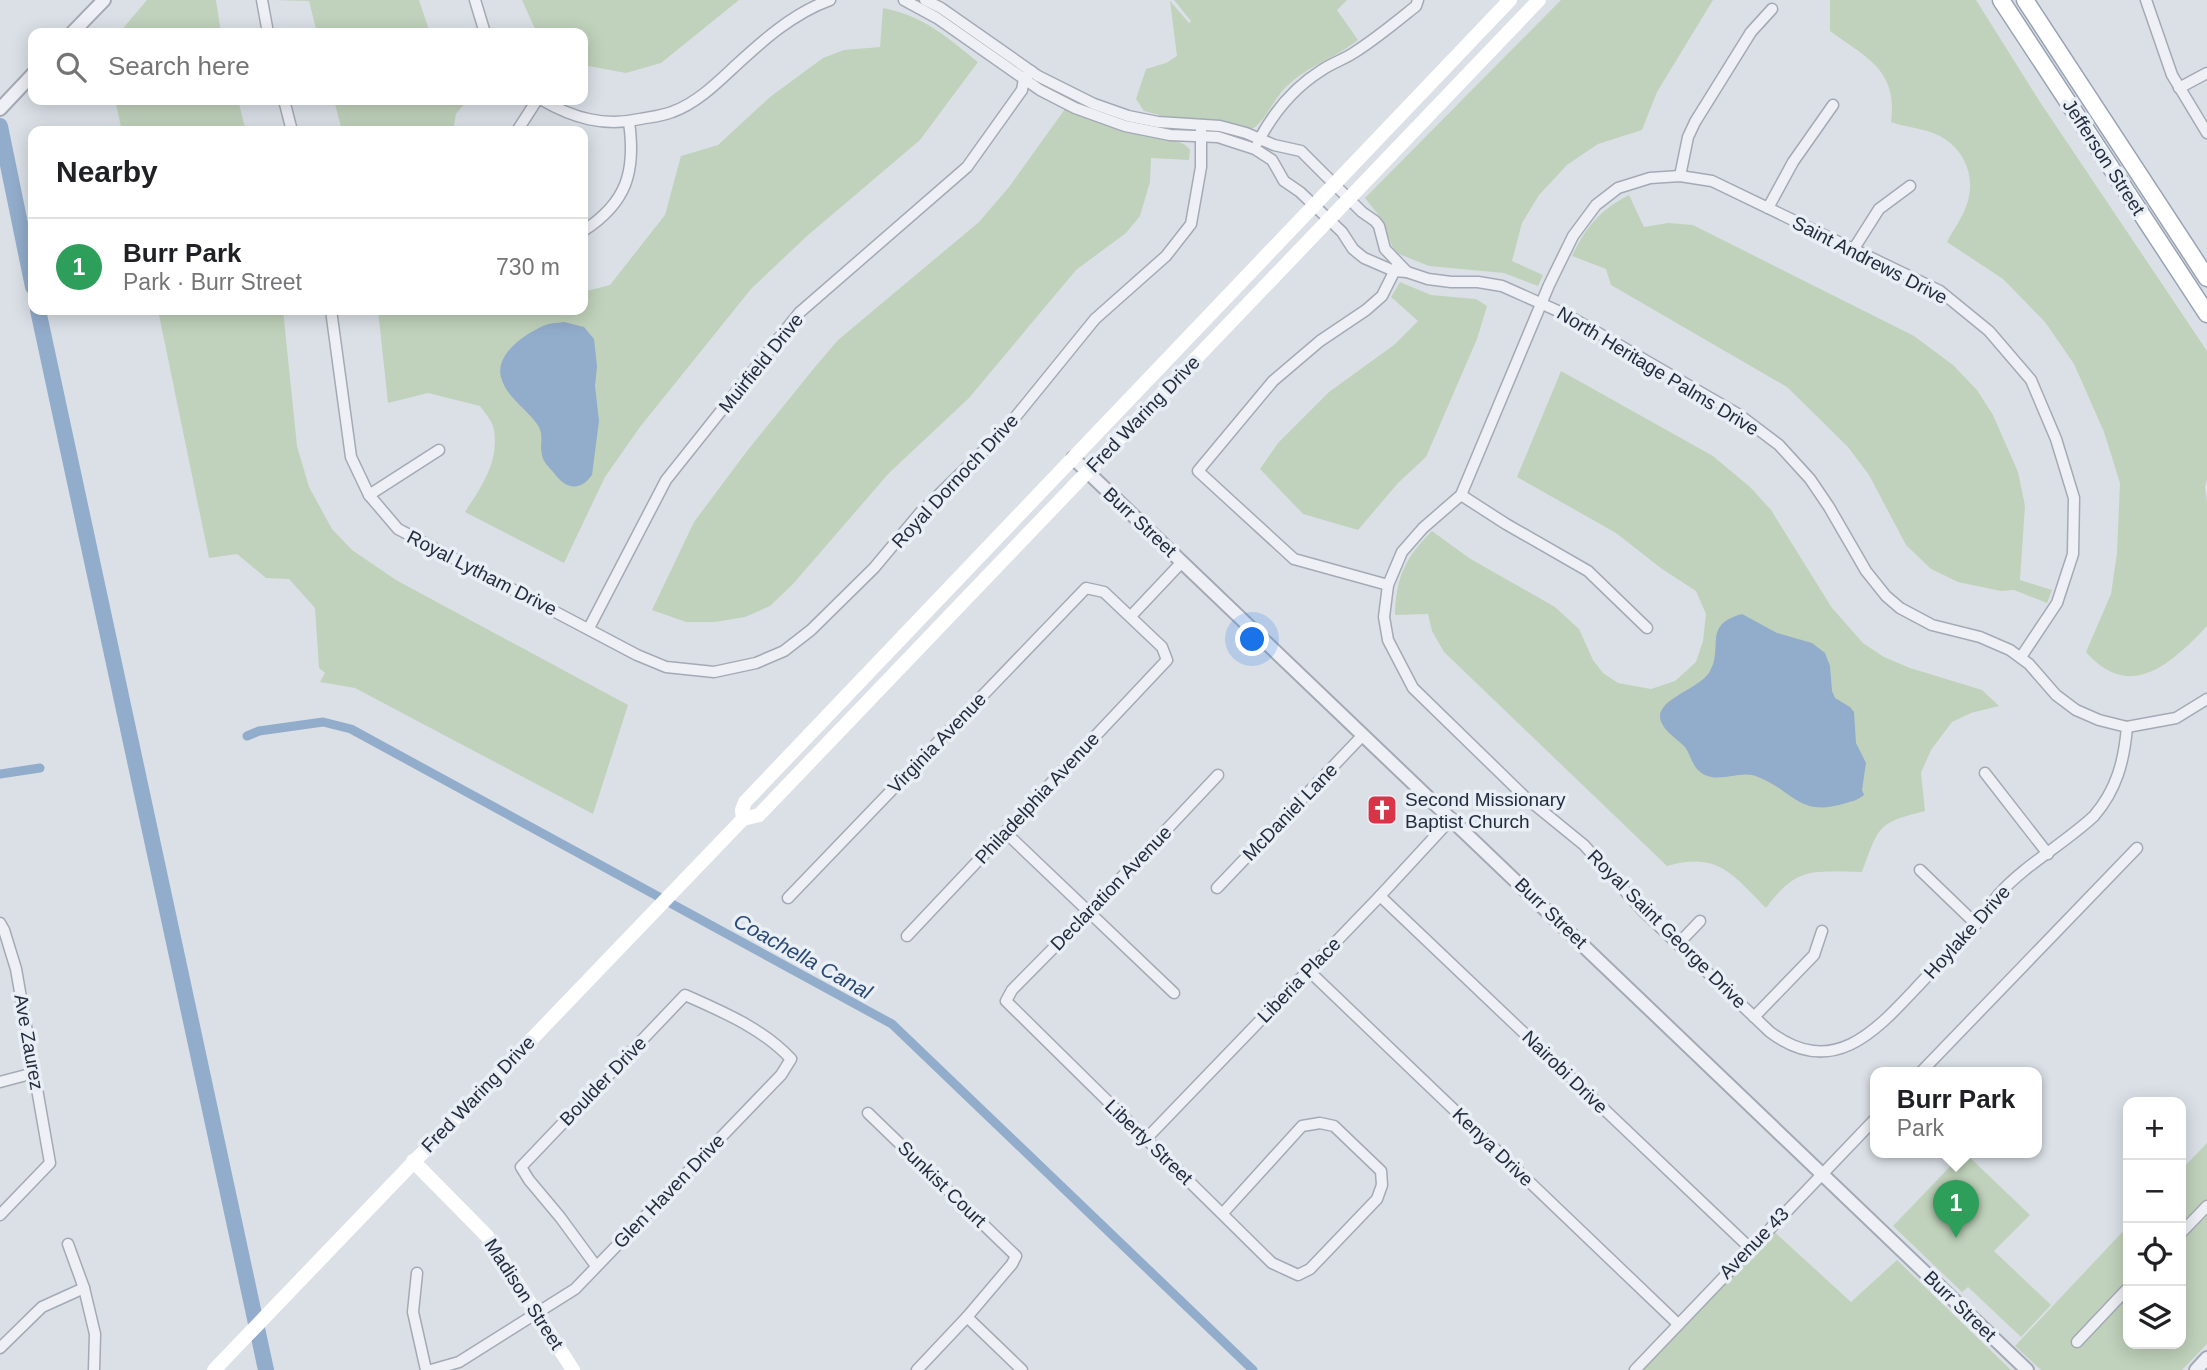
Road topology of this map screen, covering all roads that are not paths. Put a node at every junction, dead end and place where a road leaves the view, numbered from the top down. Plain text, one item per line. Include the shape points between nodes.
1 (104, 0) edge
2 (262, 0) edge
3 (475, 0) edge
4 (830, 0) edge
5 (904, 0) edge
6 (925, 0) edge
7 (1418, 0) edge
8 (1510, 0) edge
9 (1539, 0) edge
10 (2001, 0) edge
11 (2025, 0) edge
12 (2146, 0) edge
13 (1772, 9) dead end
14 (77, 28) edge
15 (267, 28) edge
16 (483, 28) edge
17 (2207, 74) edge
18 (28, 79) edge
19 (1029, 80) junction
20 (2179, 88) junction
21 (285, 105) edge
22 (536, 105) edge
23 (551, 105) edge
24 (1833, 105) dead end
25 (0, 109) edge
26 (629, 122) junction
27 (291, 126) edge
28 (521, 126) edge
29 (1201, 130) junction
30 (2207, 132) edge
31 (1260, 138) junction
32 (1255, 149) junction
33 (1680, 176) junction
34 (1334, 184) junction
35 (1910, 186) dead end
36 (1349, 199) junction
37 (1314, 205) junction
38 (1768, 208) junction
39 (1329, 219) junction
40 (588, 228) edge
41 (1853, 250) junction
42 (1397, 266) junction
43 (2207, 278) edge
44 (1541, 303) junction
45 (2207, 314) edge
46 (332, 315) edge
47 (439, 450) dead end
48 (1073, 458) junction
49 (1087, 472) junction
50 (369, 495) junction
51 (1461, 495) junction
52 (1182, 562) junction
53 (1388, 585) junction
54 (1131, 616) junction
55 (589, 628) junction
56 (1647, 628) dead end
57 (2021, 657) junction
58 (2207, 699) edge
59 (2127, 727) junction
60 (1363, 735) junction
61 (1985, 773) dead end
62 (1218, 775) dead end
63 (1452, 818) junction
64 (743, 819) junction
65 (1005, 832) junction
66 (2137, 848) dead end
67 (2048, 854) junction
68 (1920, 870) dead end
69 (1217, 888) dead end
70 (1380, 896) junction
71 (788, 898) dead end
72 (1089, 912) junction
73 (1700, 921) dead end
74 (0, 923) edge
75 (1976, 924) junction
76 (1822, 931) dead end
77 (907, 936) dead end
78 (1678, 944) junction
79 (1308, 970) junction
80 (1174, 993) dead end
81 (685, 995) joint
82 (1006, 1001) joint
83 (1754, 1017) junction
84 (1926, 1067) edge
85 (34, 1073) junction
86 (0, 1082) edge
87 (867, 1113) dead end
88 (1870, 1123) edge
89 (1145, 1140) junction
90 (413, 1161) junction
91 (1823, 1173) junction
92 (2207, 1206) edge
93 (1223, 1213) junction
94 (0, 1215) edge
95 (2186, 1228) edge
96 (68, 1244) dead end
97 (1750, 1248) junction
98 (596, 1266) junction
99 (417, 1273) dead end
100 (84, 1288) junction
101 (2123, 1293) edge
102 (538, 1314) junction
103 (967, 1317) junction
104 (1678, 1324) junction
105 (2077, 1342) dead end
106 (0, 1348) edge
107 (2207, 1358) edge
108 (94, 1370) edge
109 (214, 1370) edge
110 (429, 1370) edge
111 (573, 1370) edge
112 (917, 1370) edge
113 (1023, 1370) edge
114 (1634, 1370) edge
115 (2027, 1370) edge
116 (2196, 1370) edge

1 - 14 street
2 - 15 street
3 - 16 street
4 - 26 street via 783,26 690,103 671,113
5 - 19 street
6 - 19 street
7 - 31 street via 1384,33 1321,70 1285,99
8 - 34 main road, Fred Waring Drive
9 - 36 main road, Fred Waring Drive
10 - 45 main road, Jefferson Street
11 - 43 main road, Jefferson Street
12 - 20 street
13 - 33 street via 1751,32 1695,122
17 - 20 street
18 - 25 street
19 - 29 street via 1128,116
19 - 55 street, Muirfield Drive via 967,167 799,313 666,480
20 - 30 street
21 - 27 street
22 - 28 street
23 - 26 street via 596,121
24 - 38 street
26 - 40 street via 632,160 627,182 615,202
29 - 31 street via 1230,128
29 - 32 street
29 - 55 street, Royal Dornoch Drive via 1202,167 1191,223 1167,256 1095,319 1004,431 811,630 784,651 713,673 666,667
31 - 32 street
31 - 34 street via 1301,151
32 - 37 street, North Heritage Palms Drive via 1272,160 1284,181
33 - 38 street, Saint Andrews Drive via 1712,181
33 - 44 street, Saint Andrews Drive via 1650,178 1619,188 1596,205 1573,236
34 - 36 street
34 - 37 main road, Fred Waring Drive
35 - 41 street via 1879,209
36 - 39 main road, Fred Waring Drive
36 - 42 street via 1375,220
37 - 39 street, North Heritage Palms Drive
37 - 48 main road, Fred Waring Drive
38 - 41 street, Saint Andrews Drive
39 - 42 street, North Heritage Palms Drive via 1358,254
39 - 49 main road, Fred Waring Drive
41 - 57 street, Saint Andrews Drive via 1940,291 1989,331 2031,380 2056,439 2074,498 2073,554 2057,603
42 - 44 street, North Heritage Palms Drive via 1440,281 1491,283
42 - 53 street via 1382,296 1273,381 1198,471 1294,559
44 - 51 street, Saint Andrews Drive
44 - 57 street, North Heritage Palms Drive via 1738,414 1779,445 1821,494 1874,583 1900,608 1933,625 1996,643
46 - 50 street, Royal Lytham Drive via 351,457
47 - 50 street
48 - 49 street, Burr Street
48 - 64 main road, Fred Waring Drive via 745,802
49 - 52 street, Burr Street
49 - 64 main road, Fred Waring Drive via 759,815
50 - 55 street, Royal Lytham Drive via 398,529
51 - 53 street, Royal Saint George Drive via 1409,542
51 - 56 street via 1588,571
52 - 54 street
52 - 60 street, Burr Street
53 - 78 street, Royal Saint George Drive via 1384,617 1388,640 1413,688 1524,796 1584,845
54 - 65 street, Philadelphia Avenue via 1161,647 1167,660
54 - 71 street, Virginia Avenue via 1104,592 1086,588
57 - 59 street, North Heritage Palms Drive via 2065,703 2099,720
58 - 59 street via 2176,718
59 - 67 street, Hoylake Drive via 2125,754 2111,793 2094,816
60 - 63 street, Burr Street
60 - 69 street, McDaniel Lane
61 - 67 street
62 - 72 street, Declaration Avenue
63 - 70 street, Liberia Place
63 - 91 street, Burr Street
64 - 90 main road, Fred Waring Drive
65 - 72 street
65 - 77 street, Philadelphia Avenue
66 - 84 street
67 - 75 street, Hoylake Drive via 1998,895
68 - 75 street
70 - 79 street, Liberia Place
70 - 97 street, Nairobi Drive
72 - 80 street
72 - 82 street, Declaration Avenue
73 - 78 street
74 - 85 street, Ave Zaurez via 16,969
75 - 83 street, Hoylake Drive via 1875,1031 1854,1044 1818,1051 1794,1047
76 - 83 street via 1814,955
78 - 83 street, Royal Saint George Drive
79 - 89 street, Liberia Place
79 - 104 street, Kenya Drive
81 - 98 street, Boulder Drive via 521,1167
81 - 98 street, Glen Haven Drive via 741,1021 792,1059
82 - 89 street, Liberty Street
85 - 86 street
85 - 94 street, Ave Zaurez via 50,1163
87 - 103 street, Sunkist Court via 1016,1256
88 - 91 street, Avenue 43
89 - 93 street, Liberty Street
90 - 102 main road, Madison Street via 487,1236
90 - 109 main road, Fred Waring Drive
91 - 97 street, Avenue 43
91 - 115 street, Burr Street
92 - 95 street
93 - 93 street, Liberty Street via 1302,1126 1334,1126 1381,1171 1377,1199 1310,1269 1298,1275 1272,1263
96 - 100 street
97 - 104 street, Avenue 43
98 - 102 street, Glen Haven Drive via 575,1289
99 - 110 street via 414,1311
100 - 106 street via 42,1307
100 - 108 street via 95,1334
101 - 105 street
102 - 110 street, Glen Haven Drive via 458,1362
102 - 111 main road, Madison Street
103 - 112 street
103 - 113 street
104 - 114 street, Avenue 43
107 - 116 street

